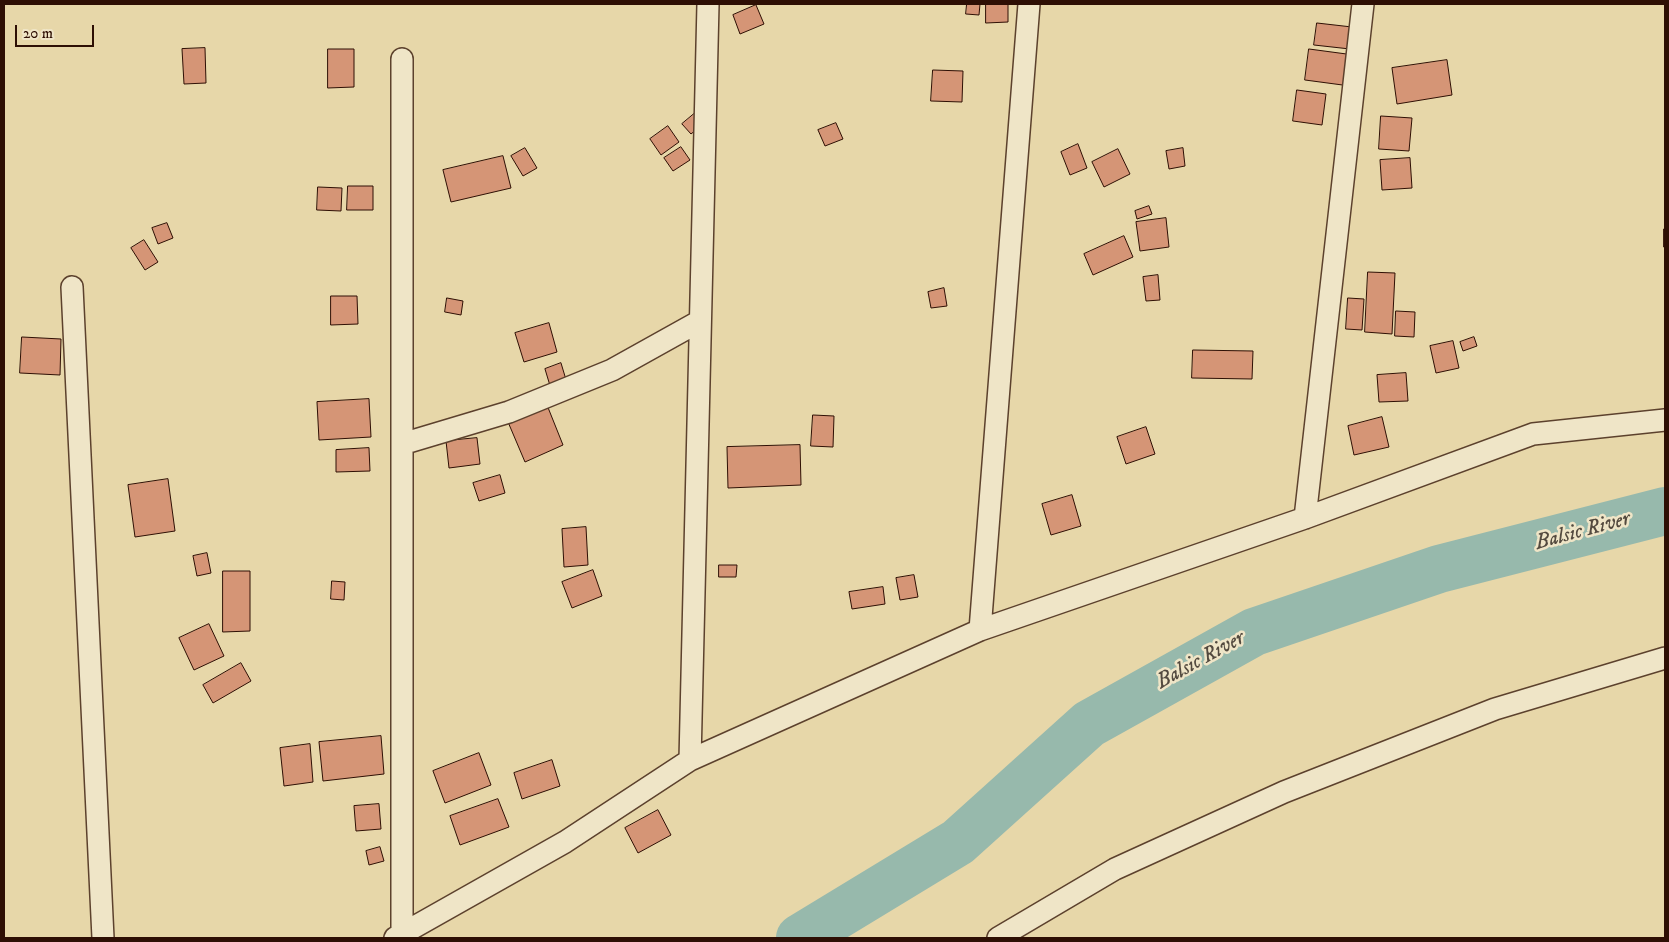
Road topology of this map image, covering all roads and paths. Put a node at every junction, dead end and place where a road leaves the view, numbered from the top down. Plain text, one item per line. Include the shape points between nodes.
1 (708, 4) edge
2 (1029, 4) edge
3 (1363, 4) edge
4 (402, 59) dead end
5 (72, 287) dead end
6 (700, 321) junction
7 (1665, 420) edge
8 (402, 444) junction
9 (1306, 518) junction
10 (980, 630) junction
11 (1665, 658) edge
12 (690, 760) junction
13 (398, 936) edge
14 (103, 938) edge
15 (998, 938) edge

1 - 6 street
2 - 10 street
3 - 9 street
4 - 8 street
5 - 14 street
6 - 8 street via 612,370 509,412
6 - 12 street
7 - 9 street via 1533,434
8 - 13 street
9 - 10 street
10 - 12 street
11 - 15 street via 1495,709 1284,792 1115,869
12 - 13 street via 565,842

